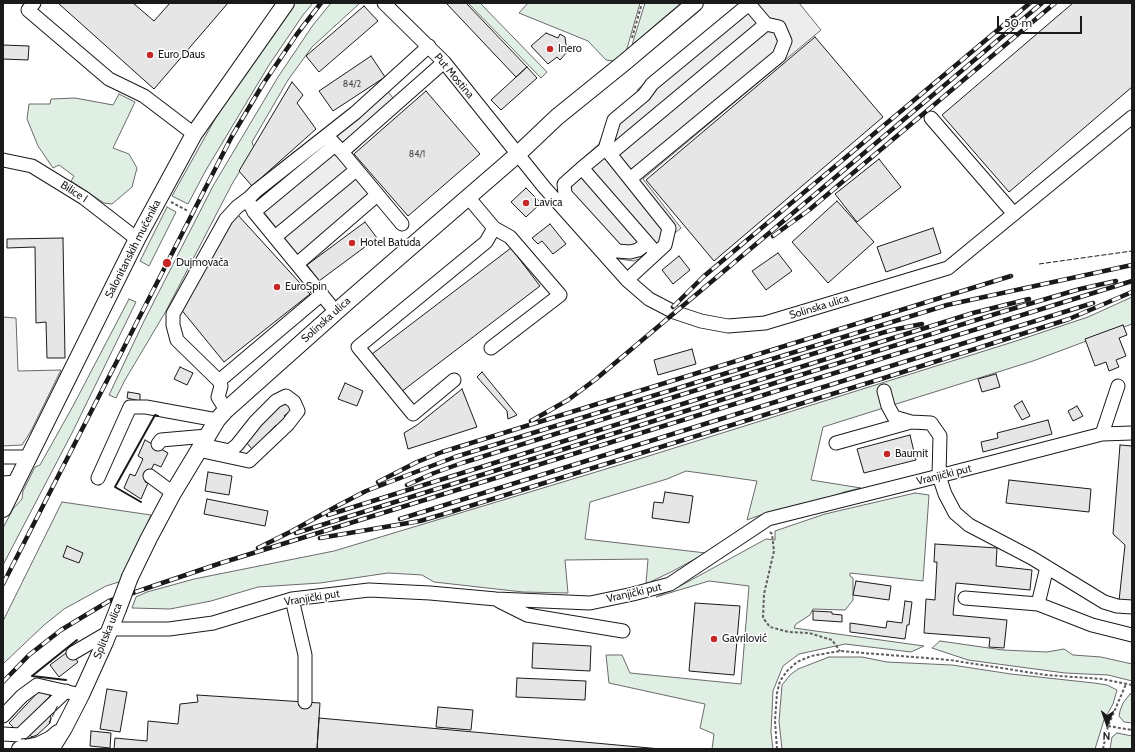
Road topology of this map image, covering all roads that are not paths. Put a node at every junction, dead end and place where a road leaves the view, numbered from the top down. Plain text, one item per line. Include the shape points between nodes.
1 (286, 3) edge
2 (384, 3) edge
3 (695, 3) edge
4 (28, 5) edge
5 (766, 24) junction
6 (429, 46) junction
7 (444, 62) junction
8 (1132, 116) edge
9 (931, 118) dead end
10 (194, 134) junction
11 (335, 144) junction
12 (607, 151) junction
13 (518, 154) junction
14 (3, 160) edge
15 (582, 168) junction
16 (356, 170) junction
17 (630, 179) junction
18 (376, 195) junction
19 (468, 197) junction
20 (249, 198) junction
21 (254, 212) junction
22 (1014, 214) junction
23 (402, 224) dead end
24 (494, 228) junction
25 (275, 238) junction
26 (137, 240) junction
27 (651, 248) junction
28 (297, 264) junction
29 (626, 280) junction
30 (322, 294) junction
31 (336, 312) junction
32 (491, 348) dead end
33 (454, 380) dead end
34 (218, 381) junction
35 (1118, 386) dead end
36 (884, 391) dead end
37 (221, 409) junction
38 (911, 422) junction
39 (1132, 433) edge
40 (1102, 434) junction
41 (836, 443) dead end
42 (158, 444) dead end
43 (202, 444) junction
44 (3, 457) edge
45 (29, 457) junction
46 (150, 476) dead end
47 (939, 476) junction
48 (98, 478) dead end
49 (10, 483) edge
50 (173, 493) junction
51 (3, 509) edge
52 (163, 511) joint
53 (1047, 567) junction
54 (965, 598) dead end
55 (292, 599) junction
56 (496, 600) junction
57 (1038, 604) junction
58 (1132, 607) edge
59 (109, 630) junction
60 (622, 631) dead end
61 (1132, 635) edge
62 (73, 653) dead end
63 (73, 693) junction
64 (305, 702) dead end
65 (3, 716) edge
66 (64, 728) junction
67 (3, 734) edge
68 (20, 749) edge
69 (51, 749) edge

1 - 10 main road, Salonitanskih mučenika
2 - 6 street, Put Mostina
3 - 13 main road, Solinska ulica via 557,117
4 - 10 street via 109,79 144,96
5 - 12 street
5 - 12 street via 749,4 652,84 644,95 614,120
5 - 17 street via 779,27 786,41 779,56
6 - 7 street, Put Mostina
6 - 11 street via 355,113
7 - 11 street
7 - 13 street, Put Mostina
8 - 22 street, Solinska ulica
9 - 22 street
10 - 26 main road, Salonitanskih mučenika
11 - 16 street
11 - 20 street via 256,191
11 - 21 street
12 - 15 street
12 - 17 street
13 - 19 main road, Solinska ulica
13 - 29 street, Solinska ulica
14 - 26 street, Bilice I via 32,166 84,198
15 - 27 street
15 - 27 street via 564,184 565,194 617,251 630,252
16 - 18 street
16 - 25 street
17 - 27 street via 669,228 665,245
18 - 23 street
18 - 28 street
19 - 24 street
19 - 31 main road, Solinska ulica
20 - 21 street
20 - 34 street via 226,219 173,314 177,340
21 - 25 street
22 - 29 street, Solinska ulica via 948,268 765,323 728,326 700,321 674,312 649,299
24 - 32 street via 510,237 560,295
24 - 33 street via 486,242 358,347 413,414
25 - 28 street
26 - 45 main road, Salonitanskih mučenika
27 - 29 street
28 - 30 street
30 - 31 street
30 - 34 street
31 - 37 main road, Solinska ulica
34 - 37 street via 221,386
35 - 40 street
36 - 38 street via 894,417
37 - 43 main road, Solinska ulica
37 - 48 street via 130,407
38 - 41 street
38 - 47 street via 931,423 940,436
39 - 40 street, Vranjički put
40 - 47 street, Vranjički put
42 - 43 street via 161,440
43 - 43 street via 249,461 298,411 294,402 286,396 276,401 230,451
43 - 50 main road, Solinska ulica
44 - 45 street
45 - 49 main road, Salonitanskih mučenika
46 - 50 street
47 - 53 street via 945,494 956,513 969,525
47 - 56 street, Vranjički put via 768,519 670,584 590,603
49 - 51 main road, Salonitanskih mučenika
50 - 52 main road, Solinska ulica
52 - 59 main road, Splitska ulica, bridge via 130,576
53 - 57 street
53 - 58 street via 1104,602
54 - 57 street
55 - 56 street, Vranjički put via 369,590
55 - 59 street, Vranjički put via 213,623 169,629
55 - 64 street via 305,655
56 - 60 street via 527,616
57 - 61 street via 1092,625
59 - 62 street
59 - 63 main road, Splitska ulica
63 - 65 street via 37,685
63 - 66 main road, Splitska ulica
63 - 67 street via 20,735
66 - 68 main road via 39,745
66 - 69 main road, Splitska ulica

